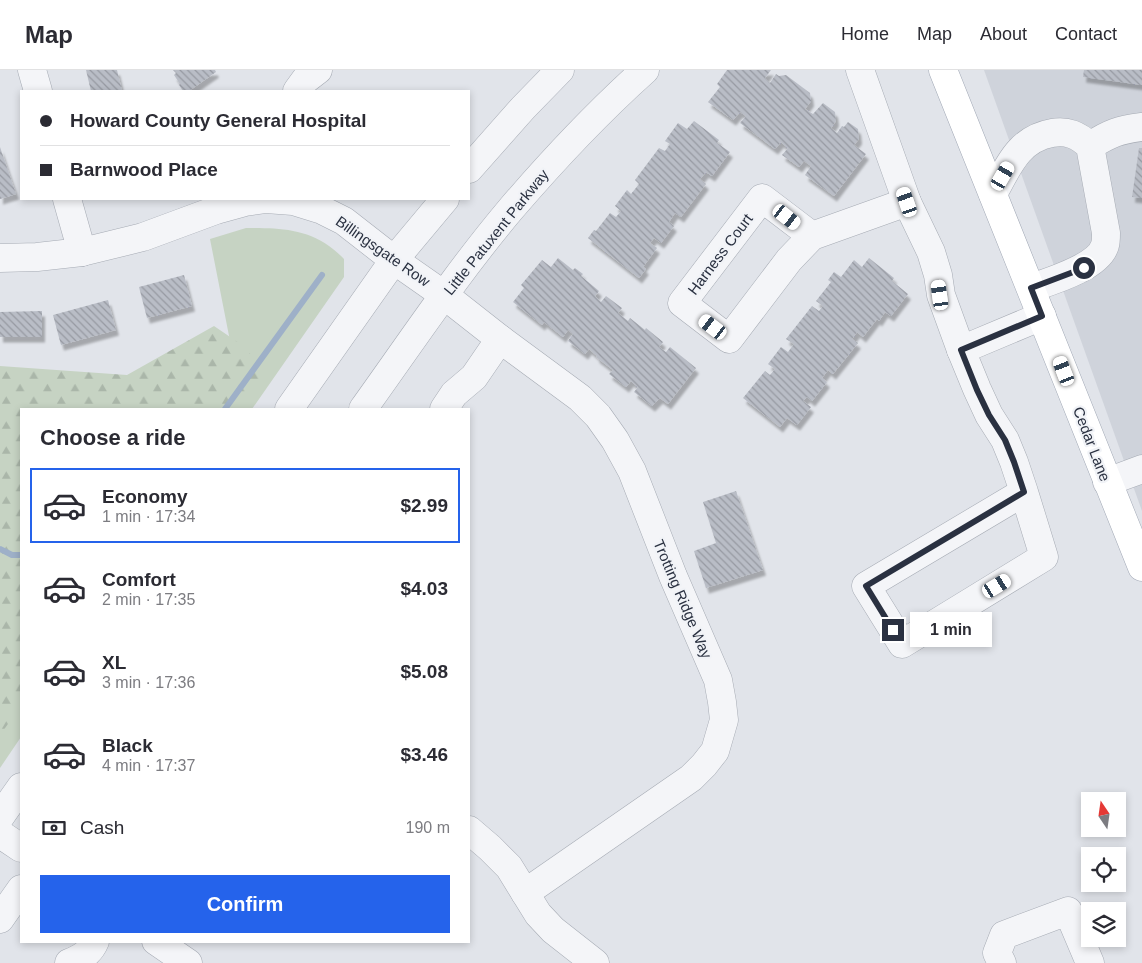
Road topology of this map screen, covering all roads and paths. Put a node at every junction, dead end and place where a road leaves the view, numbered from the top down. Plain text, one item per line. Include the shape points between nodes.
1 (32, 70) edge
2 (560, 70) edge
3 (645, 70) edge
4 (841, 70) edge
5 (943, 70) edge
6 (864, 80) edge
7 (38, 90) edge
8 (1142, 127) edge
9 (1090, 146) junction
10 (470, 168) edge
11 (993, 194) junction
12 (67, 200) edge
13 (259, 200) edge
14 (280, 200) edge
15 (444, 200) edge
16 (907, 202) junction
17 (812, 236) junction
18 (82, 252) junction
19 (0, 258) edge
20 (394, 260) junction
21 (1031, 288) junction
22 (444, 295) junction
23 (1042, 316) junction
24 (500, 339) junction
25 (961, 350) junction
26 (290, 408) edge
27 (364, 408) edge
28 (445, 408) edge
29 (1142, 469) edge
30 (1107, 482) junction
31 (1024, 492) junction
32 (1142, 567) edge
33 (20, 788) edge
34 (0, 817) edge
35 (470, 831) edge
36 (0, 834) edge
37 (20, 847) edge
38 (20, 890) edge
39 (525, 893) junction
40 (0, 919) edge
41 (94, 943) edge
42 (159, 943) edge
43 (69, 963) edge
44 (188, 963) edge
45 (594, 963) edge
46 (1002, 963) edge
47 (1090, 963) edge

1 - 7 street
2 - 10 street
3 - 22 street, Little Patuxent Parkway via 562,152
4 - 6 street
5 - 11 main road, Cedar Lane
6 - 16 street
8 - 9 street via 1123,129
9 - 11 street via 1080,137 1061,131 1041,134 1025,143
9 - 21 street via 1106,233 1105,246 1098,257 1084,268
11 - 21 main road, Cedar Lane
12 - 18 street
13 - 18 street, Billingsgate Row via 216,210 143,238
14 - 20 street, Billingsgate Row via 322,210 344,221
15 - 20 street
16 - 17 street, Harness Court
16 - 25 street via 931,252 940,295
17 - 17 street, Harness Court via 762,198 682,303 729,339 789,260
18 - 19 street, Billingsgate Row
20 - 22 street, Billingsgate Row
20 - 26 street
21 - 23 main road, Cedar Lane
22 - 24 street, Trotting Ridge Way
22 - 27 street, Little Patuxent Parkway
23 - 25 street
23 - 30 main road, Cedar Lane
24 - 28 street via 474,378 454,394
24 - 39 street, Trotting Ridge Way via 580,398 615,440 632,471 718,680 724,720 715,751 691,778
25 - 31 street via 989,415 1005,440
29 - 30 street
30 - 32 main road, Cedar Lane
31 - 31 street via 866,586 902,644 1044,557
33 - 34 street
35 - 39 street via 510,867
36 - 37 street
38 - 40 street
39 - 45 street via 553,930
41 - 43 street via 84,956
42 - 44 street
46 - 47 street via 997,952 1004,936 1068,911

